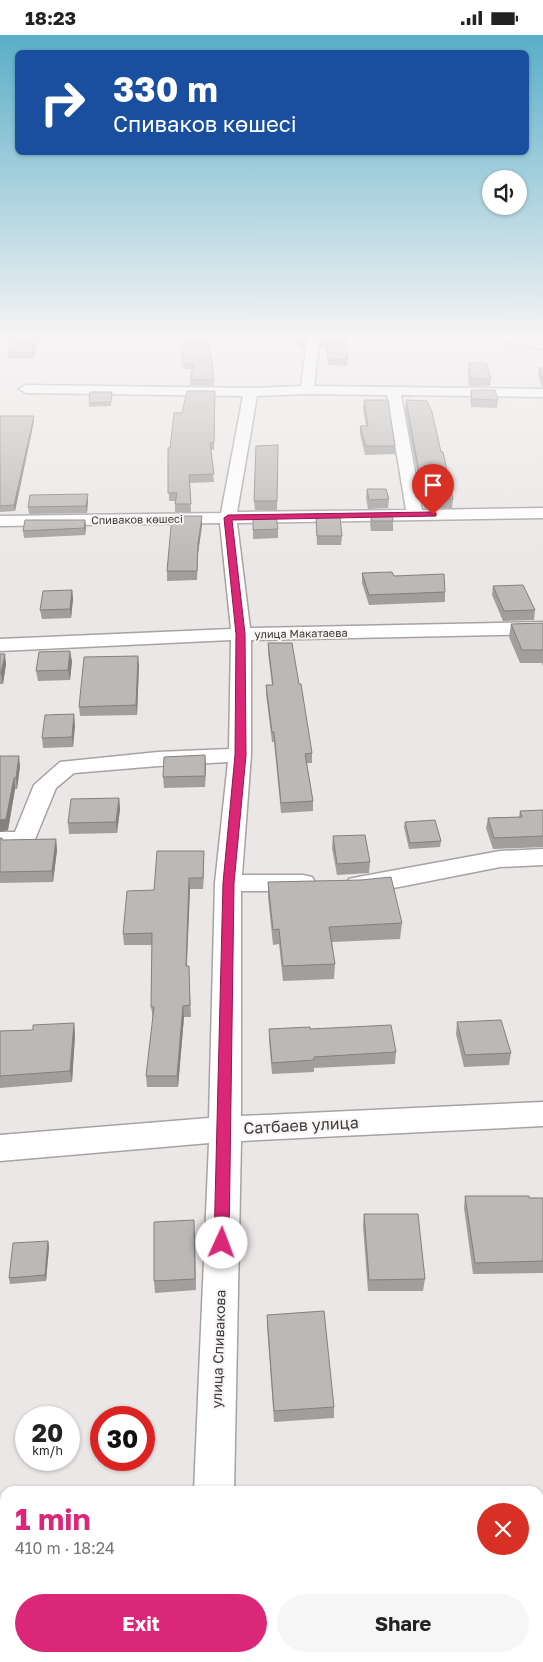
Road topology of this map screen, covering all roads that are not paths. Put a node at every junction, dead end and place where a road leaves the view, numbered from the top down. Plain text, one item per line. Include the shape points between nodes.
1 (248, 410) edge
2 (396, 410) edge
3 (543, 513) edge
4 (415, 515) junction
5 (228, 518) junction
6 (0, 521) edge
7 (543, 629) edge
8 (241, 634) junction
9 (0, 645) edge
10 (240, 755) junction
11 (0, 840) edge
12 (543, 857) edge
13 (228, 883) junction
14 (543, 1114) edge
15 (225, 1129) junction
16 (0, 1148) edge
17 (214, 1486) edge

1 - 5 street, улица Спивакова
2 - 4 street
3 - 4 street, Спиваков көшесі
4 - 5 street, Спиваков көшесі
5 - 6 street, Спиваков көшесі
5 - 8 street, улица Спивакова
7 - 8 street, улица Макатаева
8 - 9 street, улица Макатаева
8 - 10 street, улица Спивакова
10 - 11 street via 68,767 46,785 24,839
10 - 13 street, улица Спивакова
12 - 13 street via 500,859 360,885
13 - 15 street, улица Спивакова
14 - 15 street, Сатбаев улица
15 - 16 street, Сатбаев улица
15 - 17 street, улица Спивакова

